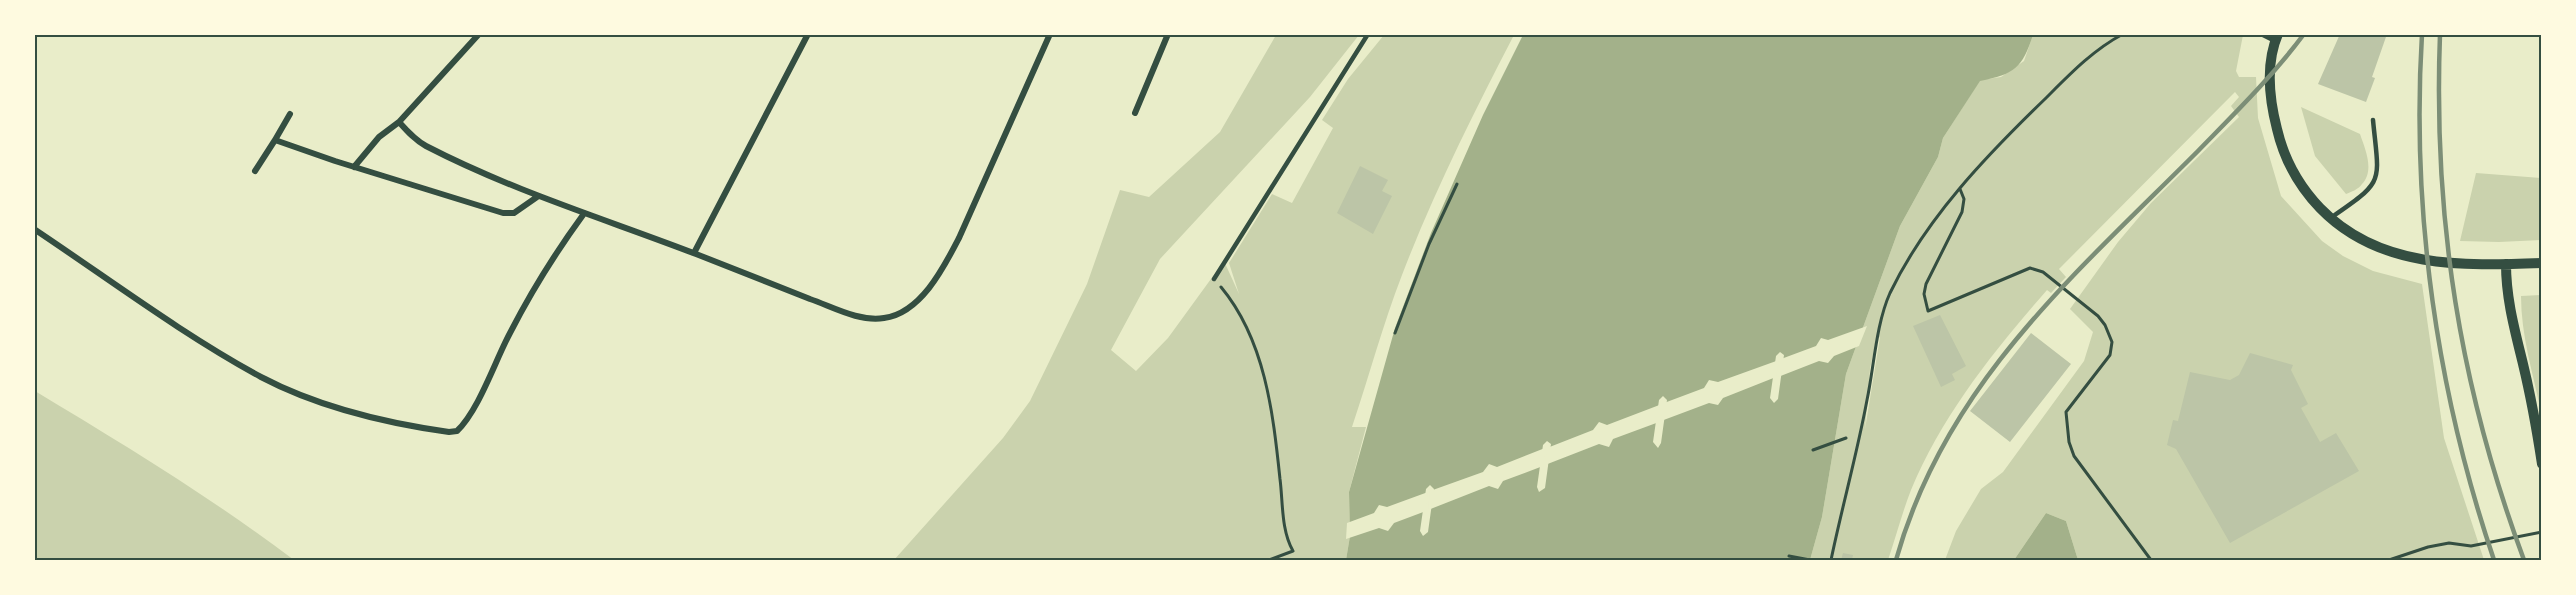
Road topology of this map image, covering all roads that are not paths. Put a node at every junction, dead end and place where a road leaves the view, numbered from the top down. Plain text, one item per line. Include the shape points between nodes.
1 (479, 34) edge
2 (808, 34) edge
3 (1050, 34) edge
4 (1168, 34) edge
5 (1368, 34) edge
6 (2261, 34) edge
7 (2277, 38) edge
8 (1135, 113) dead end
9 (290, 114) dead end
10 (2373, 120) dead end
11 (399, 122) junction
12 (275, 140) junction
13 (354, 167) junction
14 (255, 171) dead end
15 (537, 197) junction
16 (584, 215) junction
17 (2330, 219) junction
18 (34, 229) edge
19 (694, 254) junction
20 (2541, 263) edge
21 (2506, 264) junction
22 (1214, 279) road end
23 (2541, 464) edge

1 - 11 street
2 - 19 street
3 - 19 street via 959,238 932,283 907,308 886,318 861,317
4 - 8 street
5 - 22 lane
6 - 7 lane
7 - 17 street via 2270,92 2279,139 2289,166
9 - 12 street
10 - 17 lane via 2378,166 2373,185
11 - 13 street via 379,137
11 - 15 street via 424,145
12 - 13 street
12 - 14 street
13 - 15 street via 503,213 514,213
15 - 16 street
16 - 18 street via 556,253 511,330 472,412 457,431 449,432 351,412 262,377 186,332
16 - 19 street
17 - 21 street via 2381,250 2440,263
20 - 21 street
21 - 23 street via 2511,317

